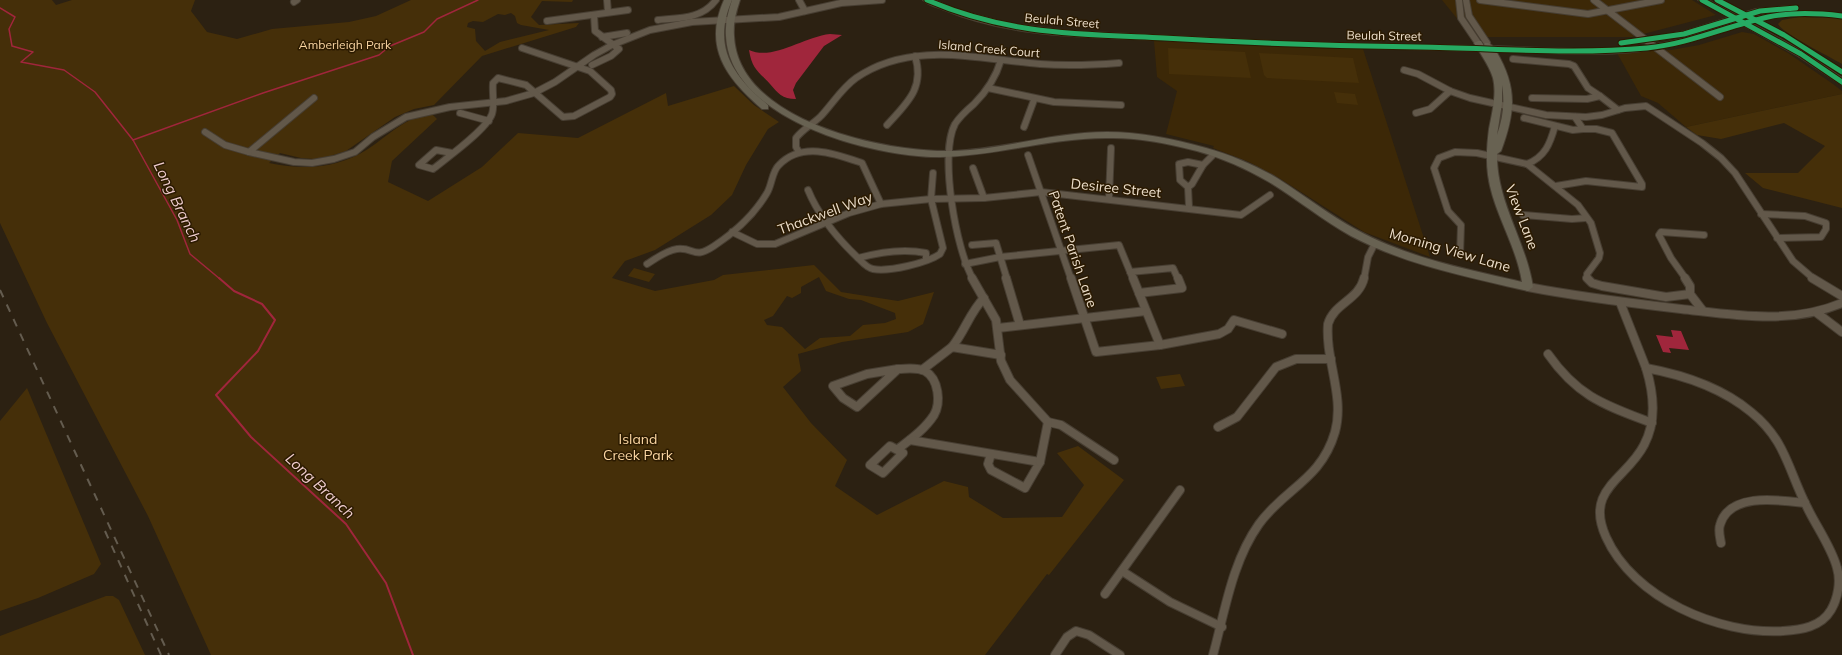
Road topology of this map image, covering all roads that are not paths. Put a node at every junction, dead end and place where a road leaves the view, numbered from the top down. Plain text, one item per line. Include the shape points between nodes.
1 (607, 0) edge
2 (716, 0) edge
3 (728, 0) edge
4 (736, 0) edge
5 (799, 0) edge
6 (882, 0) edge
7 (927, 0) edge
8 (940, 0) edge
9 (1459, 0) edge
10 (1466, 0) edge
11 (1480, 0) edge
12 (1594, 0) edge
13 (1661, 0) edge
14 (1702, 0) edge
15 (1717, 0) edge
16 (628, 10) dead end
17 (1842, 10) edge
18 (1610, 11) junction
19 (608, 12) junction
20 (805, 12) junction
21 (1743, 14) junction
22 (594, 15) junction
23 (1842, 16) edge
24 (1732, 17) junction
25 (670, 18) junction
26 (658, 20) dead end
27 (1756, 20) junction
28 (547, 21) dead end
29 (725, 21) junction
30 (1745, 24) junction
31 (672, 25) junction
32 (627, 33) dead end
33 (602, 38) junction
34 (1648, 40) junction
35 (1255, 41) junction
36 (612, 45) junction
37 (1484, 46) junction
38 (1656, 47) junction
39 (522, 48) dead end
40 (915, 56) junction
41 (1513, 59) dead end
42 (1001, 60) junction
43 (1118, 63) dead end
44 (592, 65) dead end
45 (579, 66) junction
46 (1404, 70) dead end
47 (1842, 72) edge
48 (1842, 82) edge
49 (988, 88) junction
50 (1450, 91) junction
51 (534, 92) junction
52 (1600, 96) junction
53 (1720, 97) dead end
54 (314, 98) dead end
55 (1532, 98) dead end
56 (1034, 100) junction
57 (492, 104) junction
58 (1121, 105) dead end
59 (1498, 105) junction
60 (1509, 108) junction
61 (1618, 110) junction
62 (460, 113) dead end
63 (1416, 113) dead end
64 (1575, 117) junction
65 (1524, 118) dead end
66 (489, 121) junction
67 (887, 125) dead end
68 (1024, 126) dead end
69 (1555, 126) junction
70 (807, 128) junction
71 (1583, 129) junction
72 (205, 132) dead end
73 (1111, 148) dead end
74 (249, 152) junction
75 (798, 152) junction
76 (452, 153) junction
77 (1214, 154) junction
78 (1028, 155) dead end
79 (949, 157) junction
80 (1493, 157) junction
81 (1527, 164) junction
82 (1204, 165) junction
83 (973, 168) dead end
84 (933, 173) dead end
85 (1556, 186) junction
86 (1188, 188) junction
87 (808, 190) dead end
88 (1040, 192) junction
89 (1270, 195) dead end
90 (984, 198) junction
91 (1109, 198) junction
92 (931, 199) junction
93 (953, 199) junction
94 (881, 204) junction
95 (1189, 207) junction
96 (1761, 214) junction
97 (1523, 215) dead end
98 (1586, 218) junction
99 (826, 223) junction
100 (732, 232) junction
101 (1704, 235) dead end
102 (1777, 238) junction
103 (1375, 243) junction
104 (972, 245) dead end
105 (1061, 251) junction
106 (1460, 255) dead end
107 (1000, 257) junction
108 (858, 258) junction
109 (926, 260) junction
110 (647, 264) dead end
111 (965, 264) junction
112 (1130, 272) junction
113 (1528, 287) junction
114 (1139, 293) junction
115 (1690, 294) junction
116 (1842, 296) edge
117 (984, 298) junction
118 (1620, 302) junction
119 (1842, 303) edge
120 (1146, 311) junction
121 (1703, 311) junction
122 (1817, 312) junction
123 (1084, 318) junction
124 (1020, 325) junction
125 (998, 328) junction
126 (1842, 332) edge
127 (1282, 334) dead end
128 (1160, 345) junction
129 (952, 347) junction
130 (1548, 354) dead end
131 (1001, 355) junction
132 (1331, 359) junction
133 (1646, 368) junction
134 (898, 369) junction
135 (922, 370) junction
136 (1048, 422) junction
137 (1652, 423) junction
138 (1218, 427) dead end
139 (910, 440) junction
140 (898, 449) dead end
141 (990, 454) junction
142 (1114, 460) dead end
143 (1040, 462) junction
144 (1180, 490) dead end
145 (1805, 503) junction
146 (1721, 543) dead end
147 (1122, 571) junction
148 (1105, 594) dead end
149 (1839, 607) edge
150 (1685, 620) dead end
151 (1222, 627) junction
152 (1797, 639) dead end
153 (1055, 655) edge
154 (1120, 655) edge
155 (1213, 655) edge

1 - 19 street
2 - 25 street via 710,10 703,14
3 - 29 street, Morning View Lane
4 - 29 street, Morning View Lane
5 - 20 street
6 - 20 street via 842,3
7 - 35 street, Beulah Street via 975,18 1025,29
8 - 35 street, Beulah Street via 979,14 1027,25
9 - 37 street via 1462,18
10 - 37 street via 1469,16
11 - 18 street via 1584,14
12 - 18 street
13 - 18 street
14 - 24 main road
15 - 21 main road
16 - 19 street
17 - 21 street, Beulah Street via 1778,8
18 - 34 street
19 - 22 street
20 - 29 street via 769,19
21 - 24 street, Beulah Street
21 - 27 main road
22 - 28 street
22 - 33 street via 596,31
23 - 27 street, Beulah Street via 1787,14
24 - 30 main road
24 - 34 street, Beulah Street via 1704,28
25 - 26 street
25 - 31 street
27 - 30 street, Beulah Street
27 - 47 main road
29 - 31 street
29 - 70 street, Morning View Lane via 731,49 746,78 774,106
30 - 38 street, Beulah Street via 1696,40
30 - 48 main road via 1820,66
31 - 36 street via 634,35
32 - 33 street
33 - 36 street
34 - 37 street, Beulah Street via 1595,44
34 - 38 street
35 - 37 street, Beulah Street
36 - 44 street via 619,49 618,52
36 - 45 street
37 - 38 street, Beulah Street via 1623,49
37 - 59 street, View Lane via 1498,82
37 - 60 street, View Lane via 1498,60 1507,82
38 - 53 street
39 - 45 street
40 - 42 street, Island Creek Court via 948,54
40 - 67 street via 919,70 918,84 910,98
40 - 70 street, Island Creek Court via 890,61 856,77
41 - 52 street via 1574,66 1588,88
42 - 43 street, Island Creek Court via 1061,66
42 - 49 street
45 - 51 street
45 - 51 street via 590,71 611,90 610,98 574,116 563,117
46 - 50 street via 1418,74
49 - 56 street
49 - 79 street via 954,124 949,140
50 - 59 street
50 - 63 street via 1430,109
51 - 57 street
51 - 57 street via 526,85 498,78 493,83
52 - 55 street via 1587,99
52 - 61 street
54 - 74 street
56 - 58 street via 1076,105
56 - 68 street
57 - 66 street
57 - 74 street via 450,107 406,116 355,152 334,159 312,163 294,162
59 - 60 street
59 - 80 street, View Lane via 1493,135
60 - 64 street
60 - 80 street, View Lane
61 - 64 street via 1602,115
61 - 96 street via 1646,106 1702,143 1735,173
62 - 66 street
64 - 71 street
65 - 69 street
66 - 76 street
69 - 71 street via 1573,130
69 - 81 street via 1546,152 1536,161
70 - 75 street, Island Creek Court via 794,141
70 - 79 street, Morning View Lane via 836,144 874,154 912,159
71 - 85 street via 1612,133 1642,187 1586,181
72 - 74 street via 212,140 224,146
73 - 91 street
75 - 94 street via 818,151 862,163
75 - 100 street via 778,165 768,192 758,208
76 - 76 street via 436,150 419,164 434,169
77 - 79 street, Morning View Lane via 1172,142 1128,136 1094,135 1047,140 975,158
77 - 82 street
77 - 103 street, Morning View Lane via 1269,178 1334,222
78 - 88 street, Patent Parish Lane
79 - 93 street
80 - 81 street
80 - 106 street via 1455,152 1442,156 1436,162 1434,173 1448,211 1461,225
80 - 113 street, View Lane via 1495,185 1523,257
81 - 85 street
82 - 86 street
82 - 86 street via 1188,161 1179,164 1179,181
83 - 90 street
84 - 92 street
85 - 98 street via 1578,205
86 - 95 street
87 - 99 street via 814,207
88 - 90 street, Desiree Street
88 - 91 street, Desiree Street
88 - 105 street, Patent Parish Lane
89 - 95 street, Desiree Street via 1241,214
90 - 93 street, Desiree Street
91 - 95 street, Desiree Street
92 - 93 street, Thackwell Way
92 - 94 street, Thackwell Way
92 - 109 street via 943,248 940,254
93 - 111 street via 958,245
94 - 99 street, Thackwell Way
96 - 102 street
96 - 102 street via 1814,218 1826,223 1826,229 1821,237
97 - 98 street
98 - 115 street via 1591,223 1600,253 1587,274 1592,283 1666,297
99 - 100 street, Thackwell Way via 780,242 765,245 751,242
99 - 108 street
100 - 110 street via 704,252 696,254 685,249 675,249
101 - 115 street via 1661,232 1659,235 1690,286
102 - 116 street via 1800,269
103 - 113 street, Morning View Lane via 1445,266
103 - 132 street via 1367,260 1362,286 1332,314 1328,323
104 - 107 street via 996,243
105 - 107 street
105 - 112 street via 1119,245
105 - 123 street, Patent Parish Lane
107 - 111 street
107 - 124 street
108 - 109 street via 865,266 878,269 895,268
108 - 109 street via 919,251 926,254
111 - 117 street
112 - 114 street
112 - 114 street via 1173,268 1182,288
113 - 118 street, Morning View Lane
114 - 120 street
115 - 121 street
117 - 125 street
117 - 129 street via 972,312 963,333
118 - 121 street, Morning View Lane
118 - 133 street
119 - 122 street, Morning View Lane
120 - 123 street
120 - 128 street
121 - 122 street, Morning View Lane via 1778,317
122 - 126 street
123 - 124 street
123 - 128 street, Patent Parish Lane via 1096,352
124 - 125 street
125 - 131 street
127 - 128 street via 1234,320 1224,333
129 - 131 street
129 - 135 street
130 - 137 street via 1563,377 1583,393 1603,404
131 - 136 street via 1002,365 1007,374
132 - 138 street via 1305,356 1283,362 1276,367 1237,417
132 - 151 street via 1339,406 1336,429 1330,445 1322,462 1309,479 1259,523 1248,542 1236,573
133 - 137 street via 1653,403
133 - 145 street via 1679,374 1702,383 1728,396 1750,412 1768,428 1780,444
134 - 134 street via 860,375 833,386 843,398 857,407
134 - 135 street
135 - 139 street via 932,380 938,404 934,415
136 - 142 street via 1061,424
136 - 143 street
137 - 150 street via 1642,449 1604,493 1601,521 1615,556 1630,575 1655,600
139 - 140 street
139 - 141 street
141 - 143 street
141 - 143 street via 988,464 991,470 1025,488
144 - 147 street
145 - 146 street via 1762,499 1733,507 1719,521 1717,531
145 - 149 street via 1837,566
147 - 148 street
147 - 151 street via 1170,602
149 - 152 street via 1814,630
151 - 155 street
153 - 154 street via 1070,633 1078,630 1087,632

